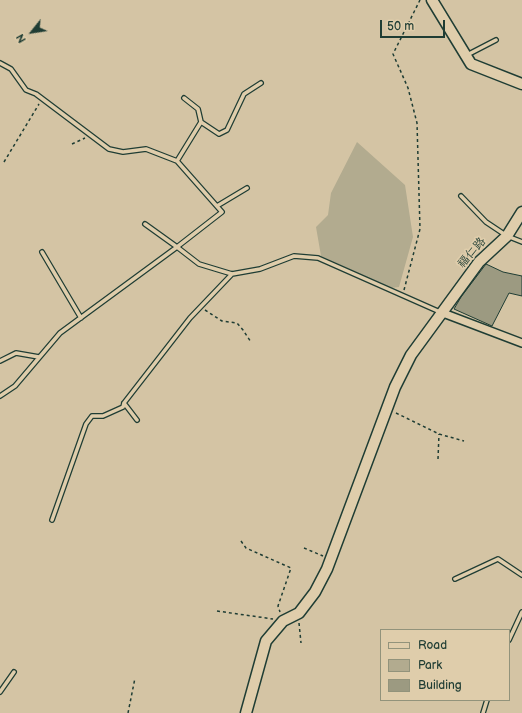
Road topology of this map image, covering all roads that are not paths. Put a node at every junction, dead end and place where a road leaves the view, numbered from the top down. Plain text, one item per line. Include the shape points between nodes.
1 (432, 0) edge
2 (496, 40) dead end
3 (466, 56) junction
4 (0, 63) edge
5 (261, 82) dead end
6 (522, 84) edge
7 (184, 98) dead end
8 (201, 122) junction
9 (177, 161) junction
10 (247, 188) dead end
11 (462, 196) dead end
12 (217, 206) junction
13 (522, 212) edge
14 (145, 224) dead end
15 (507, 236) junction
16 (522, 242) edge
17 (177, 247) junction
18 (42, 252) dead end
19 (232, 274) junction
20 (443, 313) junction
21 (80, 318) junction
22 (522, 343) edge
23 (39, 357) junction
24 (0, 361) edge
25 (0, 396) edge
26 (124, 403) junction
27 (137, 420) dead end
28 (52, 520) dead end
29 (522, 575) edge
30 (455, 579) dead end
31 (522, 612) edge
32 (510, 638) edge
33 (14, 672) dead end
34 (0, 692) edge
35 (487, 701) edge
36 (246, 713) edge
37 (483, 713) edge

1 - 3 street
2 - 3 lane
3 - 6 street via 471,64
4 - 9 lane via 11,69 26,90 36,94 109,149 123,152 146,149
5 - 8 lane via 244,94 227,130 219,134
7 - 8 lane via 198,109
8 - 9 lane
9 - 12 lane
10 - 12 lane
11 - 15 lane via 486,222
12 - 17 lane via 222,212
13 - 15 street, 福仁路
14 - 17 lane
15 - 16 lane
15 - 20 street, 福仁路 via 479,262
17 - 19 lane via 199,264
17 - 21 lane
18 - 21 lane
19 - 20 lane via 260,269 294,256 318,258
19 - 26 lane via 190,318
20 - 22 street
20 - 36 street, 福仁路 via 411,355 395,387 316,592 299,613 283,621 266,641
21 - 23 lane via 60,333
23 - 24 lane via 16,353
23 - 25 lane via 15,386
26 - 27 lane
26 - 28 lane via 123,406 103,416 92,416 86,424
29 - 30 lane via 498,559
31 - 32 lane
33 - 34 lane
35 - 37 lane

